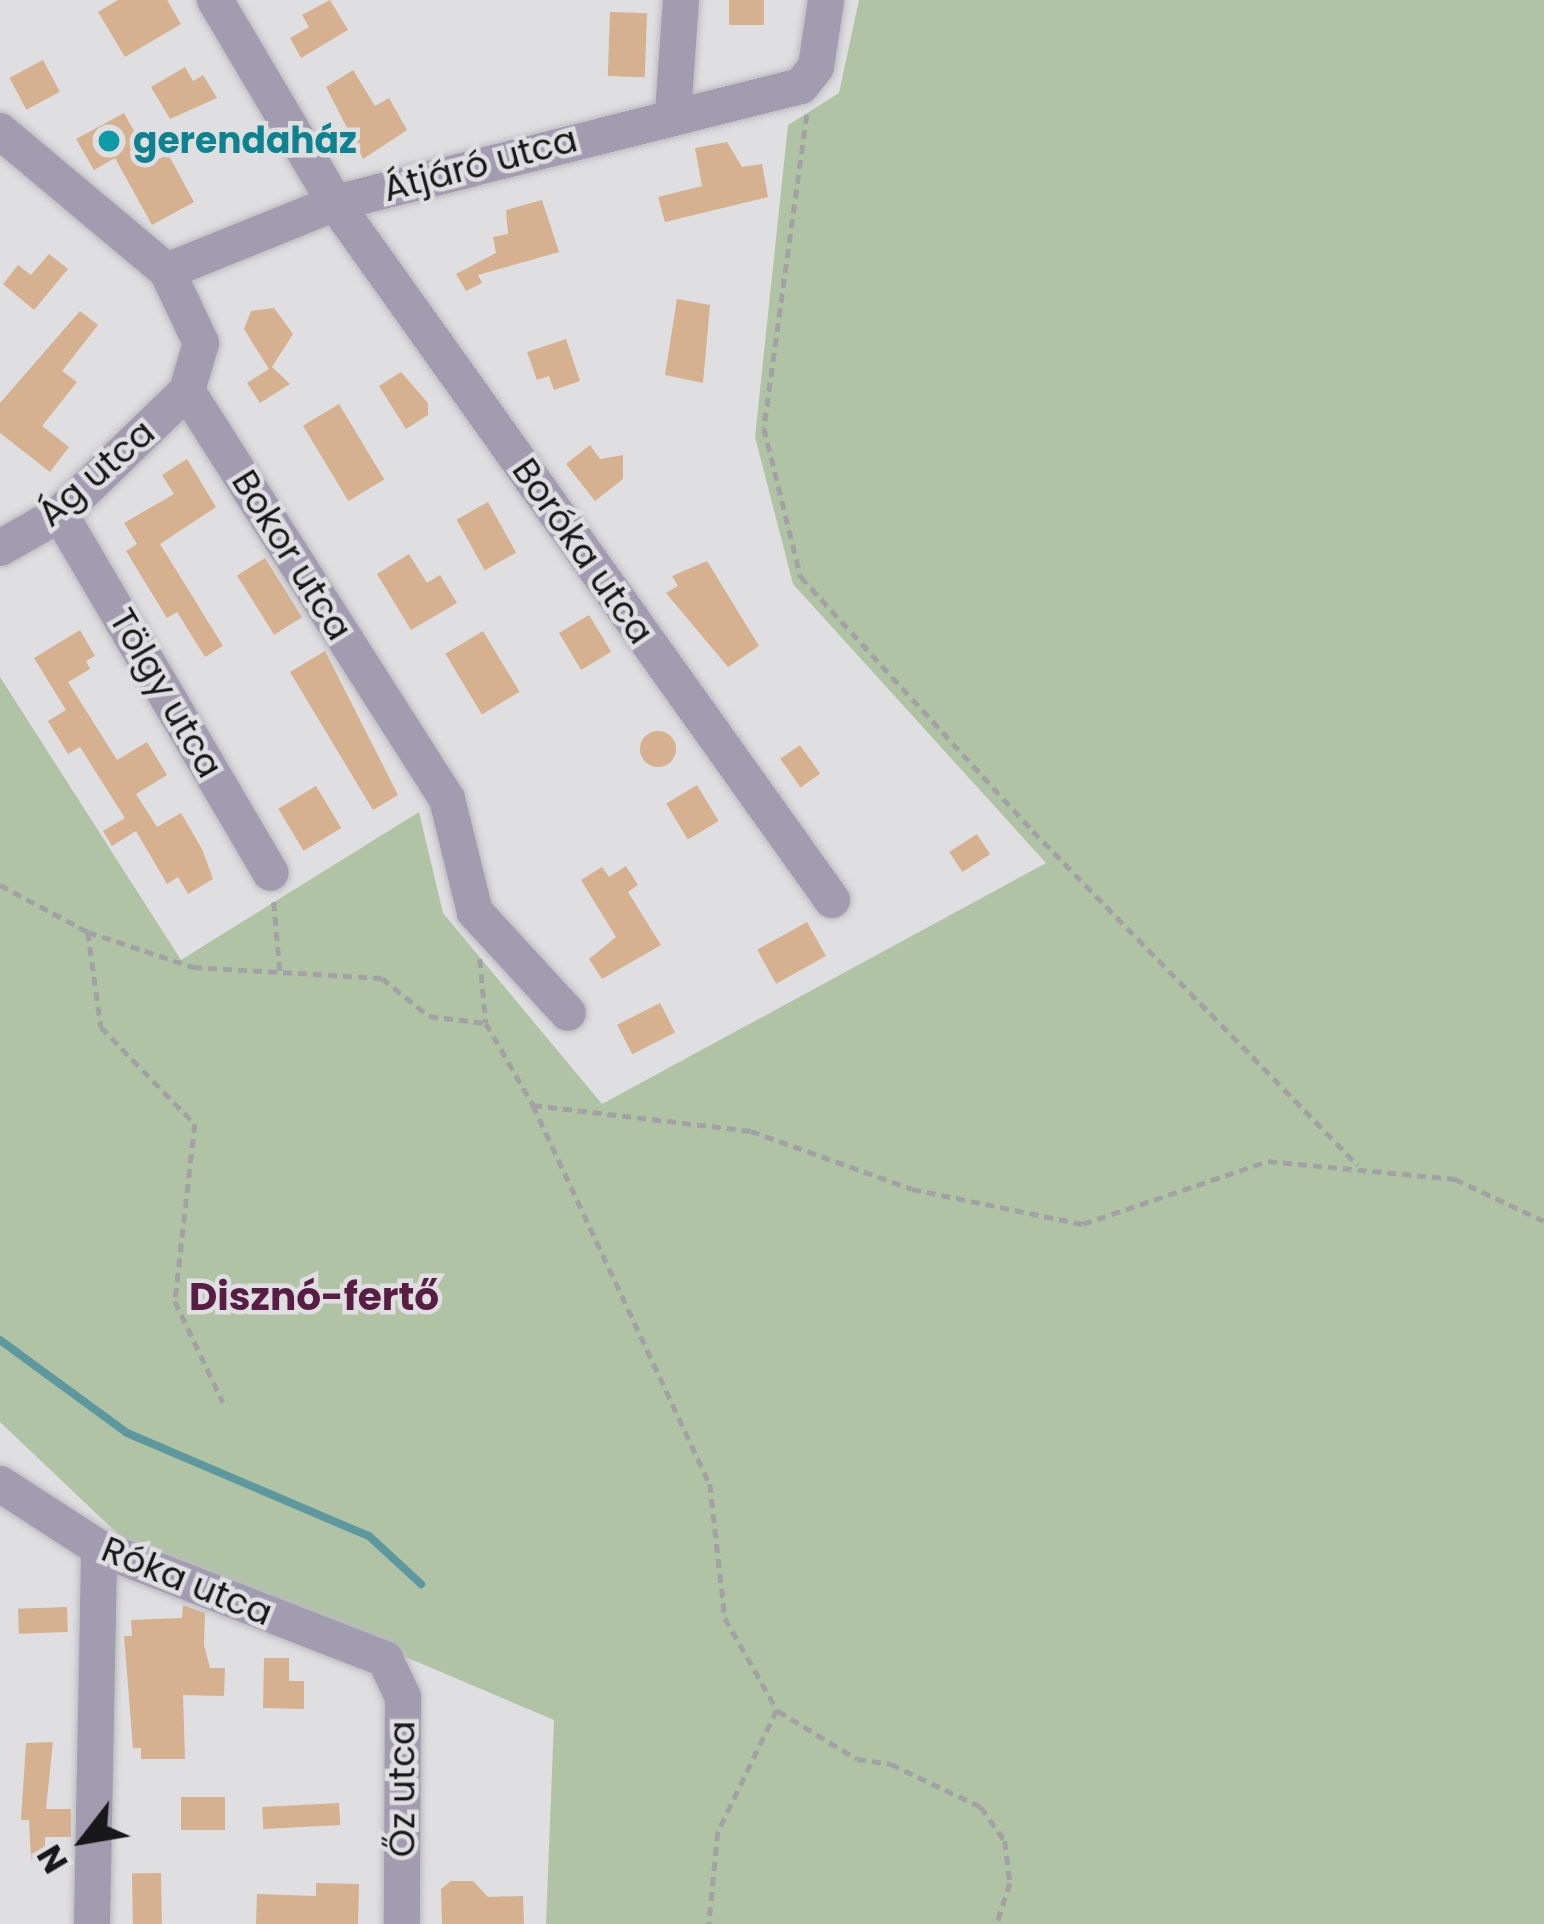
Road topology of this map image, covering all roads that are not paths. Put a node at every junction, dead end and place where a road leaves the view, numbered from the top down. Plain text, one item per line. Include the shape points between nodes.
1 (215, 0) edge
2 (681, 0) edge
3 (826, 0) edge
4 (673, 113) junction
5 (0, 131) edge
6 (335, 203) junction
7 (167, 271) junction
8 (188, 391) junction
9 (61, 514) junction
10 (0, 548) edge
11 (271, 873) road end
12 (832, 900) dead end
13 (568, 1013) dead end
14 (0, 1484) edge
15 (99, 1548) junction
16 (385, 1659) joint
17 (92, 1924) edge
18 (402, 1924) edge

1 - 6 street, Boróka utca
2 - 4 street
3 - 4 street, Átjáró utca via 816,67 801,86
4 - 6 street, Átjáró utca
5 - 7 street
6 - 7 street, Átjáró utca
6 - 12 street, Boróka utca
7 - 8 street via 201,343
8 - 9 street, Ág utca
8 - 13 street, Bokor utca via 447,799 475,912
9 - 10 street, Ág utca
9 - 11 street, Tölgy utca
14 - 15 street, Róka utca
15 - 16 street, Róka utca
15 - 17 street
16 - 18 street, Őz utca via 403,1697

